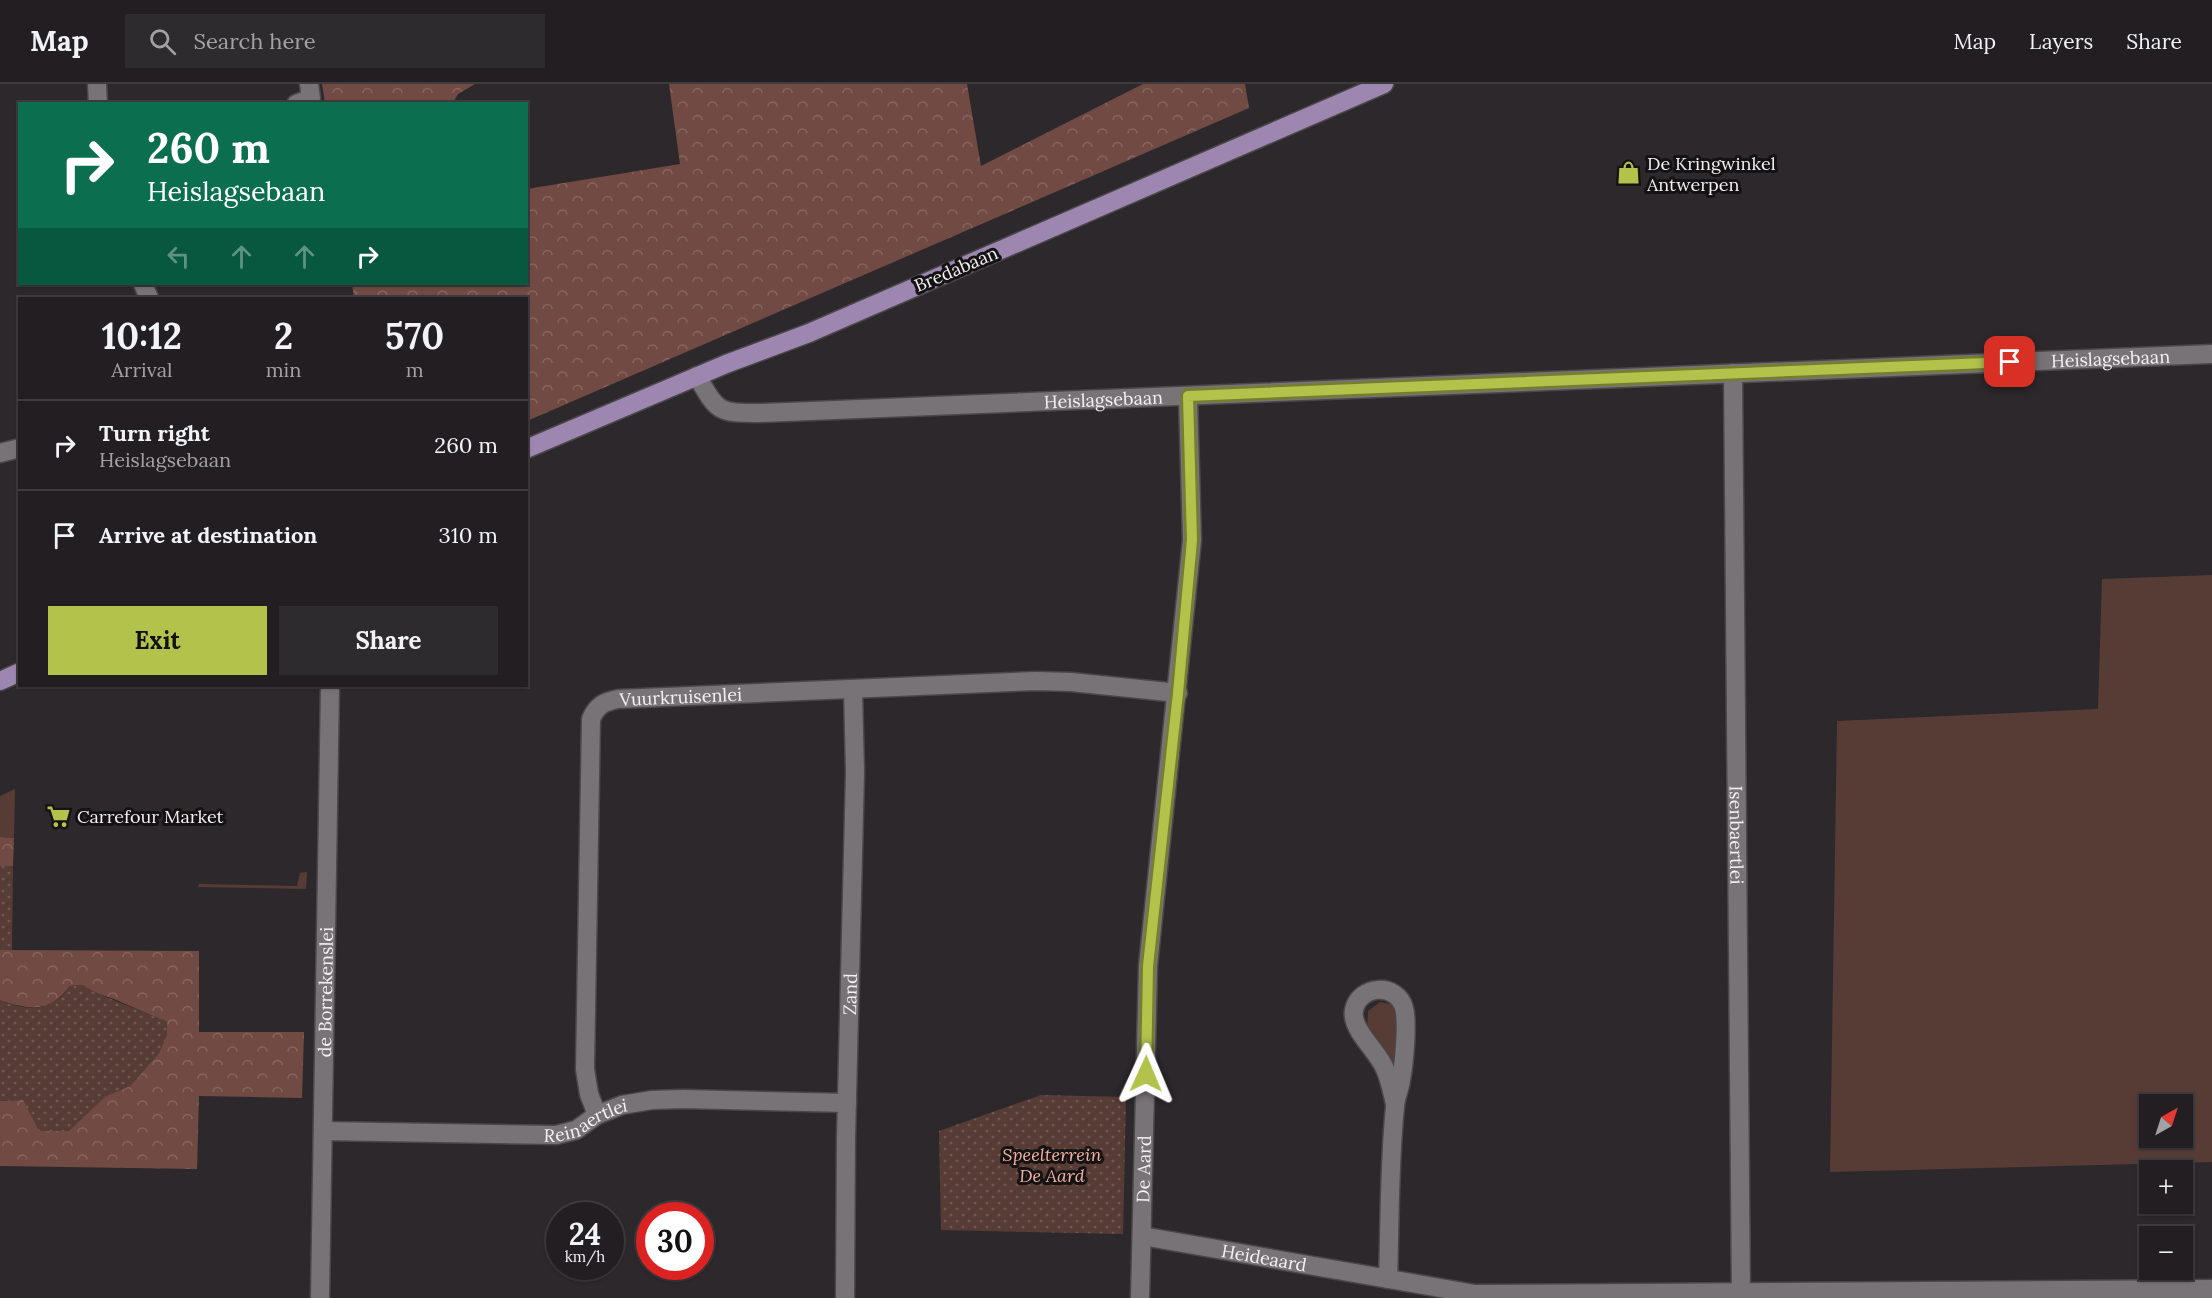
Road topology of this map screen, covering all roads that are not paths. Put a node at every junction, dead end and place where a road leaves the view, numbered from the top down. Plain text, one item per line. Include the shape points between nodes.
1 (97, 84) edge
2 (309, 84) edge
3 (1384, 84) edge
4 (98, 102) edge
5 (301, 102) edge
6 (2212, 354) edge
7 (1733, 373) junction
8 (697, 376) junction
9 (1188, 396) junction
10 (18, 448) edge
11 (528, 448) edge
12 (0, 453) edge
13 (18, 673) edge
14 (0, 681) edge
15 (330, 687) edge
16 (853, 690) junction
17 (1178, 693) junction
18 (847, 1103) junction
19 (1395, 1104) junction
20 (597, 1115) junction
21 (323, 1131) junction
22 (1142, 1236) junction
23 (1388, 1279) junction
24 (2212, 1289) edge
25 (2148, 1294) edge
26 (1741, 1295) edge
27 (320, 1298) edge
28 (845, 1298) edge
29 (1140, 1298) edge

1 - 4 street
2 - 5 street via 311,98
3 - 8 main road, Bredabaan via 809,333
6 - 7 street, Heislagsebaan
7 - 9 street, Heislagsebaan
7 - 26 street, Isenbaertlei
8 - 9 street, Heislagsebaan via 714,404 731,413
8 - 11 main road, Bredabaan
9 - 17 street, De Aard via 1192,540
10 - 12 street
13 - 14 main road
15 - 21 street, de Borrekenslei
16 - 17 street, Vuurkruisenlei via 1036,681
16 - 18 street, Zand via 855,772
16 - 20 street, Vuurkruisenlei via 618,699 603,702 595,711 591,719 585,1069
17 - 22 street, De Aard via 1148,966
18 - 20 street, Reinaertlei via 652,1100 622,1105
18 - 28 street, Zand
19 - 19 street via 1384,1067 1354,1018 1357,1002 1374,989 1395,995 1404,1007 1403,1066
19 - 23 street
20 - 21 street, Reinaertlei via 576,1130 556,1136
21 - 27 street, de Borrekenslei
22 - 23 street, Heideaard
22 - 29 street, De Aard
23 - 26 street, Heideaard via 1474,1294
24 - 25 street, Heideaard
25 - 26 street, Heideaard

